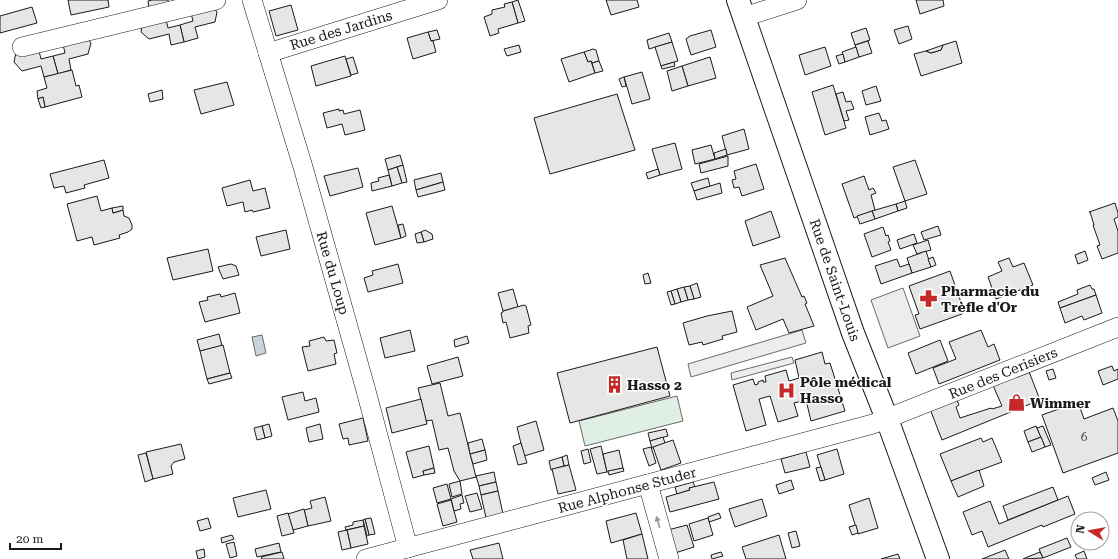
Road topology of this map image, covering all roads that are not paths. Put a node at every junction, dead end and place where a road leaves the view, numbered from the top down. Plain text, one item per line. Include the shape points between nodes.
1 (216, 0) edge
2 (252, 0) edge
3 (438, 0) edge
4 (797, 0) edge
5 (741, 8) edge
6 (22, 47) dead end
7 (268, 53) junction
8 (1118, 327) edge
9 (887, 419) junction
10 (648, 484) junction
11 (408, 548) junction
12 (378, 557) edge
13 (669, 559) edge
14 (938, 559) edge

1 - 6 street
2 - 7 street, Rue du Loup
3 - 7 street, Rue des Jardins
4 - 5 street
5 - 9 main road, Rue de Saint-Louis via 853,333
7 - 11 street, Rue du Loup via 303,167
8 - 9 street, Rue des Cerisiers
9 - 10 street, Rue Alphonse Studer via 862,428
9 - 14 main road, Rue de Saint-Louis
10 - 11 street, Rue Alphonse Studer
13 -> 10 street
11 - 12 street, Rue Alphonse Studer

